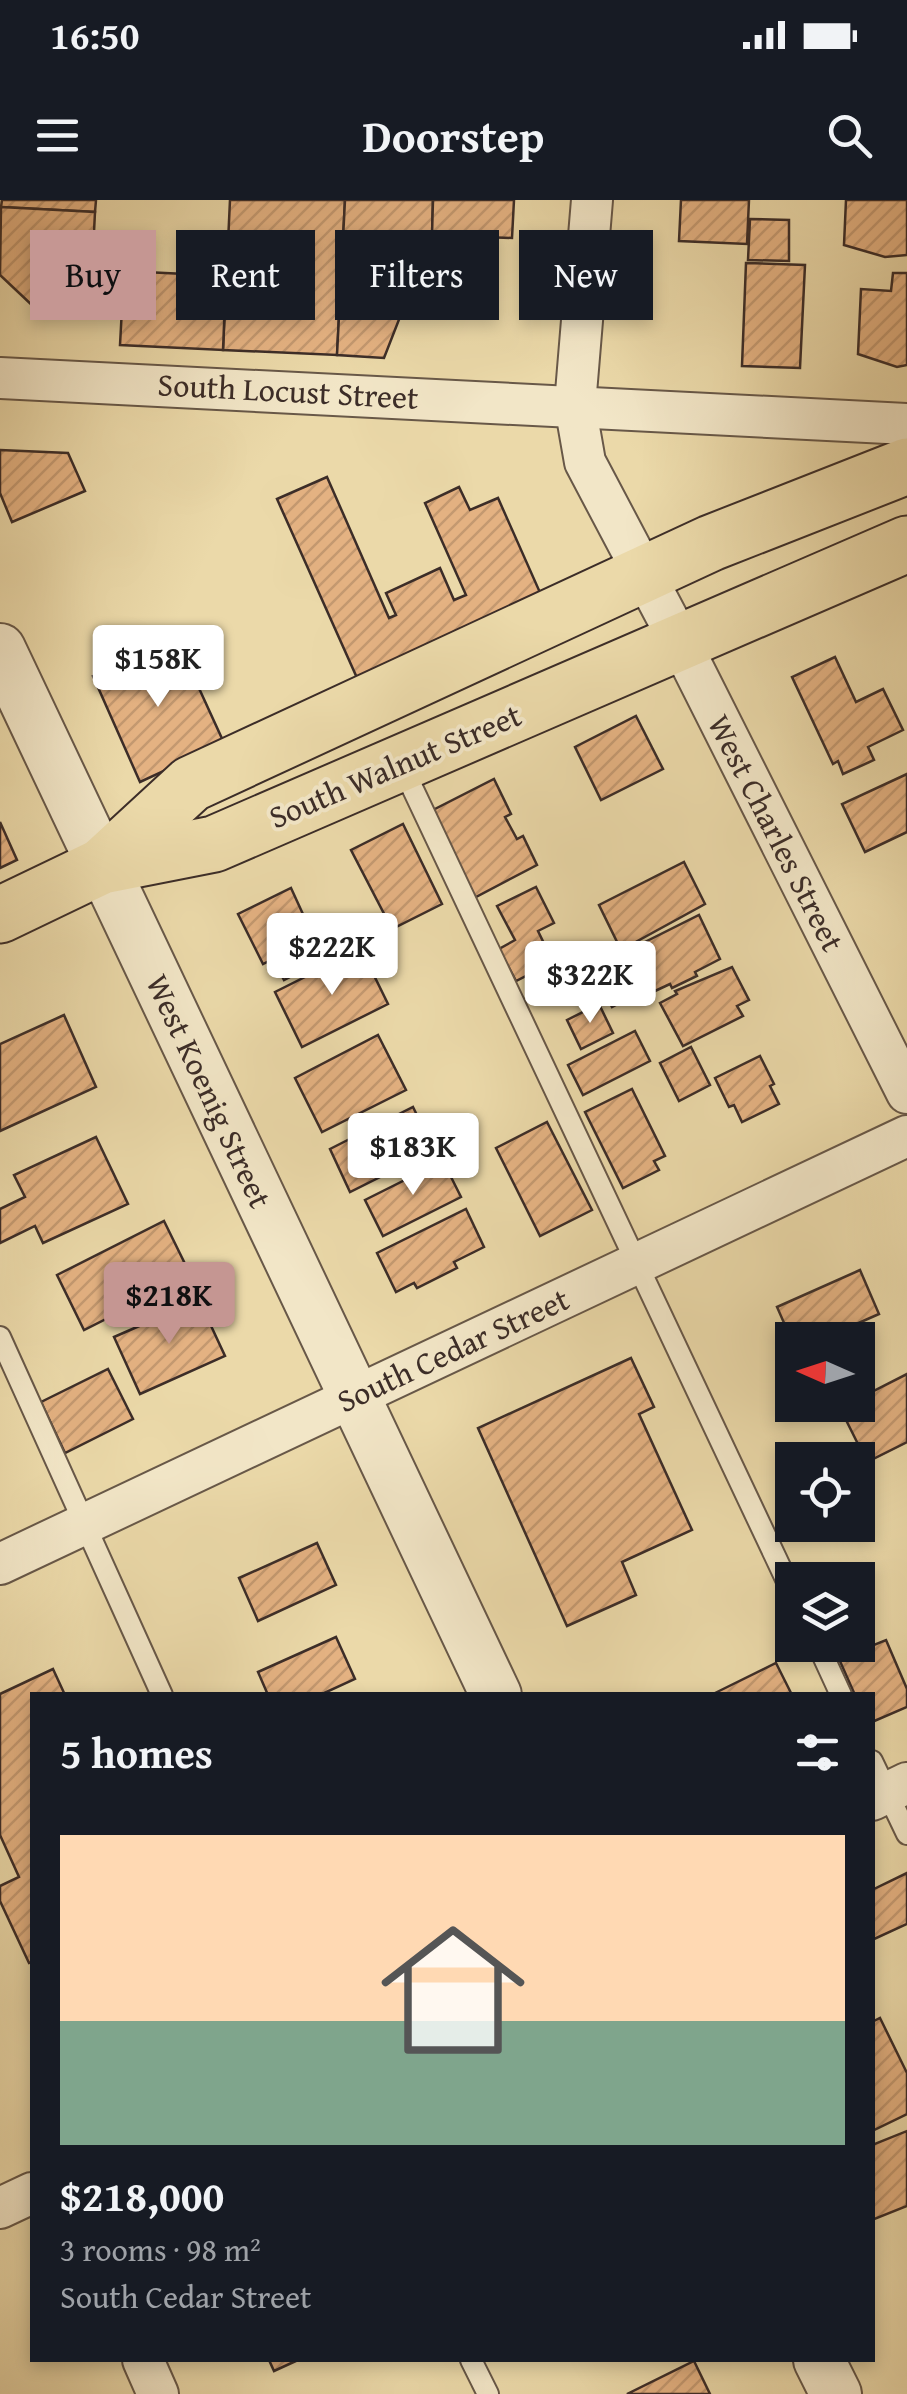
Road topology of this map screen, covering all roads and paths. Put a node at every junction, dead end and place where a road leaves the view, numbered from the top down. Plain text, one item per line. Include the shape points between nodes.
1 (592, 200) edge
2 (0, 378) edge
3 (575, 405) junction
4 (907, 424) edge
5 (907, 466) edge
6 (907, 544) edge
7 (642, 574) junction
8 (680, 642) junction
9 (0, 649) edge
10 (401, 764) junction
11 (102, 866) junction
12 (0, 915) edge
13 (907, 1093) edge
14 (907, 1136) edge
15 (637, 1264) junction
16 (0, 1338) edge
17 (354, 1396) junction
18 (85, 1524) junction
19 (778, 1562) edge
20 (0, 1564) edge
21 (826, 1662) edge
22 (161, 1692) edge
23 (495, 1692) edge
24 (840, 1692) edge
25 (885, 1784) edge
26 (907, 1834) edge
27 (30, 2194) edge
28 (0, 2208) edge
29 (144, 2362) edge
30 (472, 2362) edge
31 (820, 2362) edge
32 (158, 2394) edge
33 (488, 2394) edge
34 (836, 2394) edge

1 - 3 street
2 - 3 street, South Locust Street
3 - 4 street, South Locust Street
3 - 7 street, West Charles Street via 584,462
5 - 7 main road
6 - 8 main road
7 - 8 street, West Charles Street
7 - 11 main road, South Walnut Street via 191,784
8 - 10 main road, South Walnut Street
8 - 13 street, West Charles Street
9 - 11 street, West Koenig Street
10 - 11 main road, South Walnut Street via 214,844
10 - 15 lane
11 - 12 main road, South Walnut Street
11 - 17 street, West Koenig Street
14 - 15 street, South Cedar Street
15 - 17 street, South Cedar Street
15 - 19 lane
16 - 18 lane
17 - 18 street, South Cedar Street
17 - 23 street, West Koenig Street
18 - 20 street, South Cedar Street
18 - 22 lane
21 - 24 lane
25 - 26 lane
27 - 28 street
29 - 32 street
30 - 33 lane
31 - 34 street

